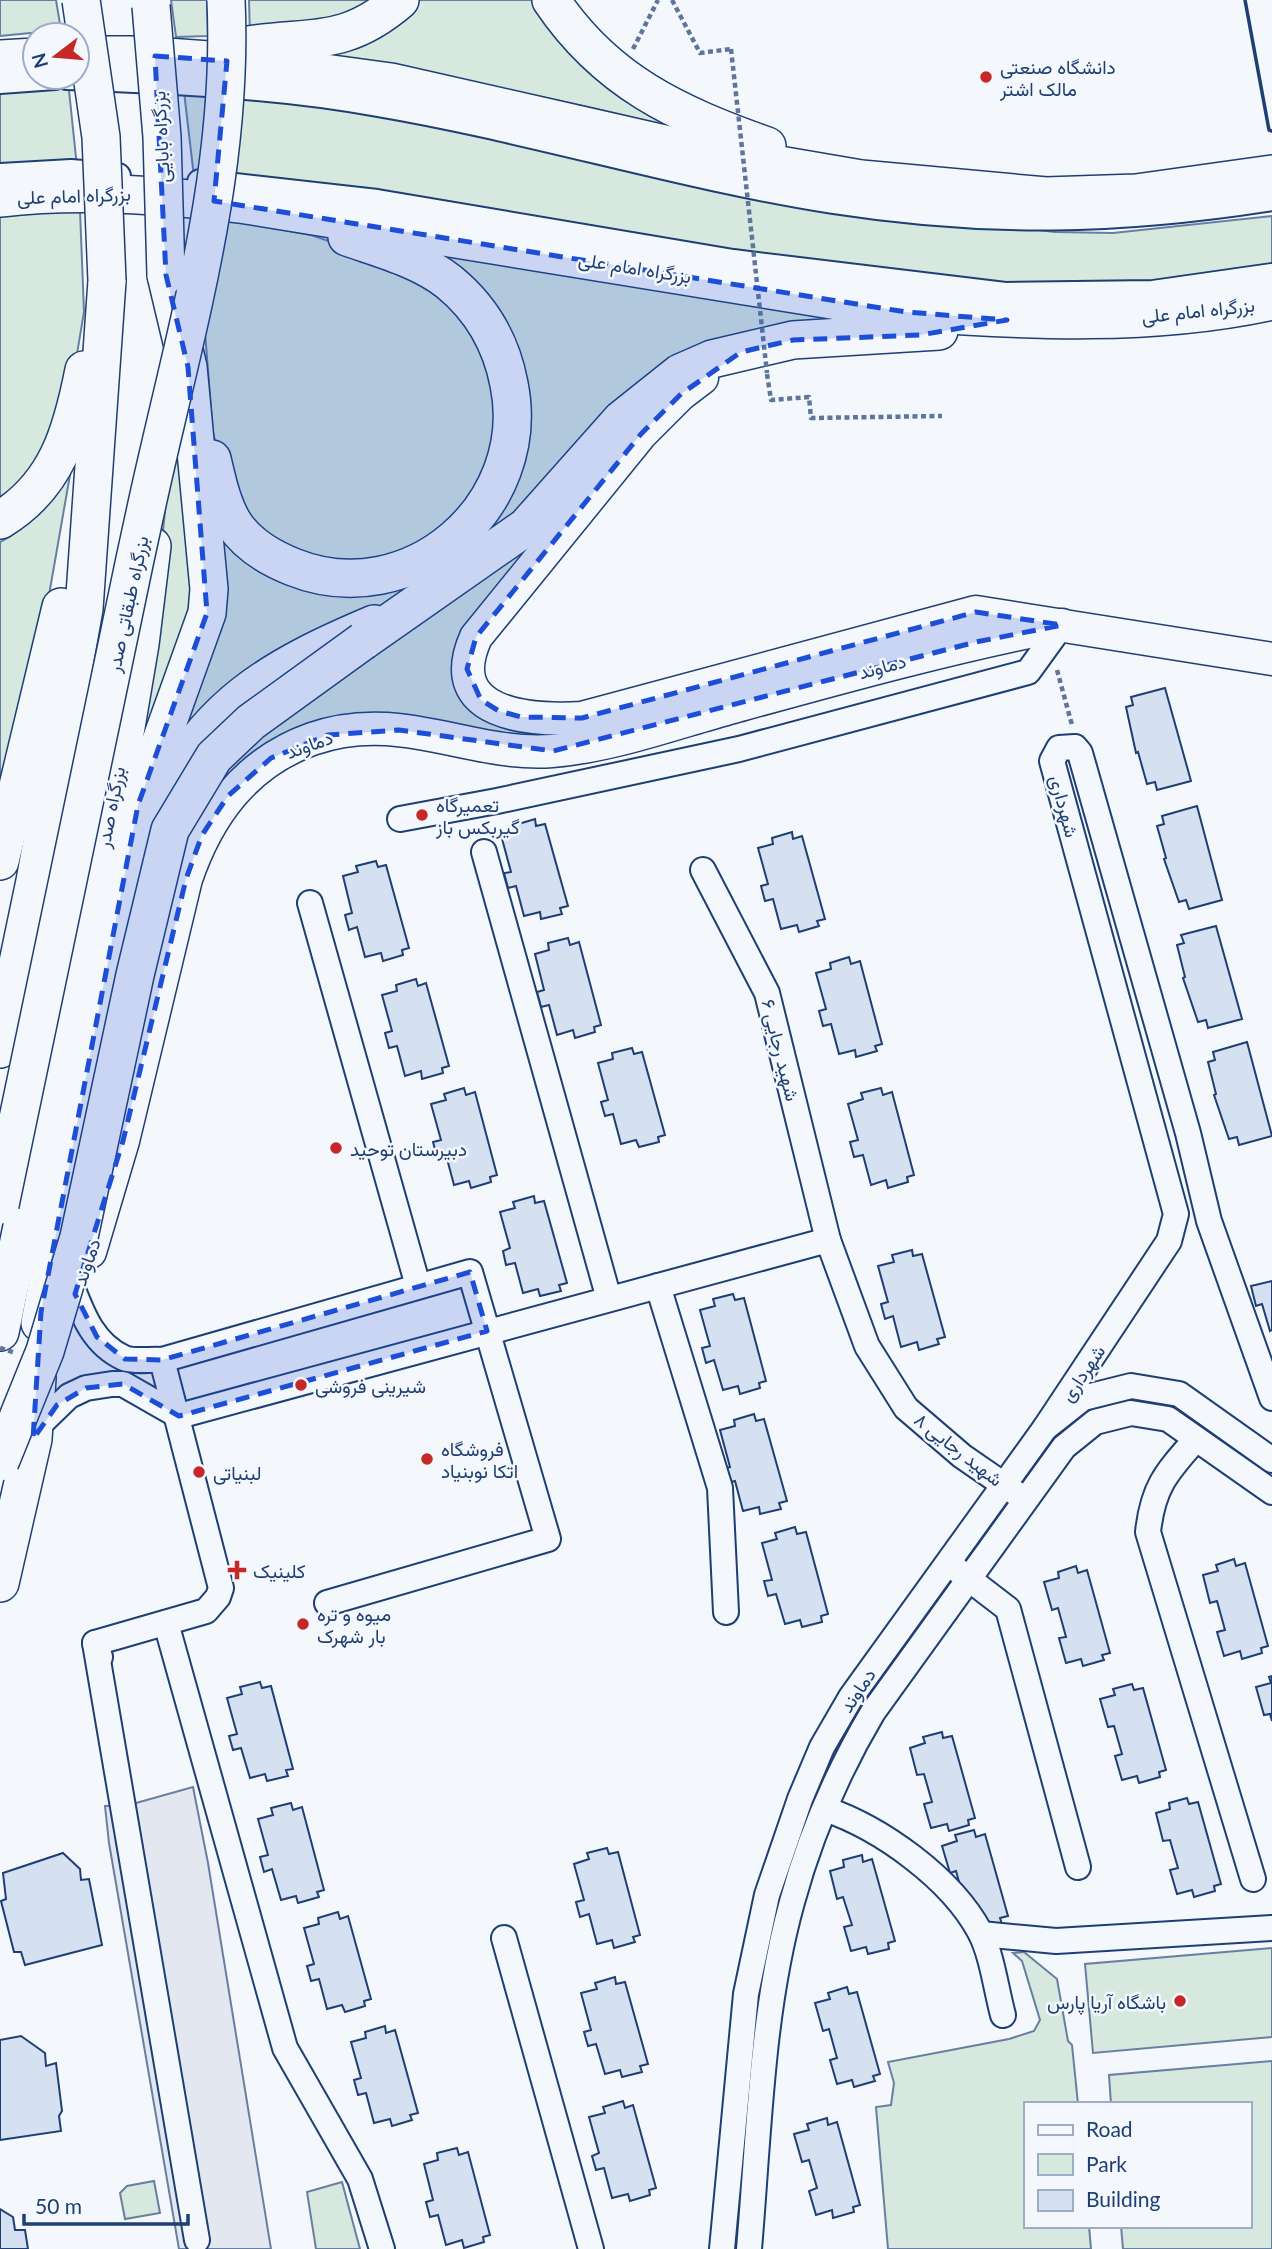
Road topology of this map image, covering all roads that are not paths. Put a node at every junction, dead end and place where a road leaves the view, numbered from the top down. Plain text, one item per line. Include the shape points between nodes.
1 (81, 0) edge
2 (226, 0) edge
3 (400, 0) edge
4 (551, 0) edge
5 (151, 2) edge
6 (91, 55) edge
7 (21, 58) edge
8 (183, 58) junction
9 (0, 59) edge
10 (91, 78) edge
11 (21, 79) edge
12 (0, 81) edge
13 (1272, 174) edge
14 (861, 179) junction
15 (5, 193) edge
16 (1272, 198) edge
17 (280, 213) junction
18 (166, 275) junction
19 (1272, 276) edge
20 (107, 281) junction
21 (1272, 301) edge
22 (1007, 320) junction
23 (754, 362) junction
24 (188, 367) junction
25 (93, 510) junction
26 (0, 520) edge
27 (416, 606) junction
28 (1062, 625) junction
29 (1272, 659) edge
30 (400, 819) dead end
31 (484, 852) dead end
32 (0, 862) edge
33 (704, 870) dead end
34 (126, 878) junction
35 (310, 903) dead end
36 (0, 1049) edge
37 (1188, 1133) junction
38 (1157, 1140) junction
39 (0, 1205) edge
40 (1209, 1222) junction
41 (1175, 1228) junction
42 (828, 1240) junction
43 (55, 1244) junction
44 (418, 1286) junction
45 (658, 1286) junction
46 (75, 1294) junction
47 (609, 1299) junction
48 (487, 1331) junction
49 (0, 1332) edge
50 (162, 1360) junction
51 (1272, 1398) edge
52 (179, 1416) junction
53 (1045, 1428) junction
54 (35, 1433) junction
55 (1196, 1439) junction
56 (1272, 1460) edge
57 (0, 1462) edge
58 (1004, 1485) junction
59 (1272, 1492) edge
60 (1026, 1500) junction
61 (948, 1563) junction
62 (969, 1579) junction
63 (0, 1583) edge
64 (327, 1603) dead end
65 (726, 1612) dead end
66 (166, 1623) junction
67 (95, 1643) junction
68 (129, 1805) dead end
69 (825, 1809) junction
70 (1078, 1867) dead end
71 (1253, 1879) dead end
72 (1272, 1928) edge
73 (981, 1934) junction
74 (504, 1938) dead end
75 (1003, 2015) dead end
76 (197, 2240) dead end
77 (382, 2249) edge
78 (591, 2249) edge
79 (722, 2249) edge
80 (748, 2249) edge

1 - 20 highway, bridge via 101,136
2 - 39 highway, بزرگراه طبقاتی صدر, bridge via 225,121 211,219
3 - 8 highway via 359,27 325,39 262,43
4 - 14 highway via 571,30 619,75 655,99 700,122
5 - 18 highway, بزرگراه بابایی, bridge via 162,137
6 - 8 highway
7 - 9 highway
8 - 14 highway via 391,82 691,150
10 - 16 street via 251,86 364,101 731,182 894,209 1041,220 1133,216
11 - 12 street
13 - 14 highway via 1136,193 1046,196
15 - 17 highway, بزرگراه امام علی via 145,193
15 - 19 street via 71,172 292,191 733,261 1005,295 1153,292
17 - 22 highway, بزرگراه امام علی via 363,222 906,312
17 - 24 highway via 424,266 447,281 485,319 500,349 511,394 509,452 492,496 476,517 429,558 388,574 344,580 284,563 245,537 225,505
18 - 24 highway
18 - 49 highway, بزرگراه صدر via 160,454 141,645
20 - 25 highway
20 - 26 highway via 65,446 36,494
21 - 22 highway, بزرگراه امام علی via 1103,319
22 - 23 highway via 920,335 793,340
23 - 27 highway via 712,359 680,373 621,420 526,527
23 - 28 main road, دماوند via 681,394 641,434 476,637 467,668 481,700 521,718 582,718 976,612
24 - 34 highway via 209,589 207,614 138,805
25 - 32 highway via 65,589
25 - 36 highway via 84,609
27 - 34 highway via 287,663 220,714 190,747 167,785
27 - 57 highway, bridge via 242,730 214,757 170,831 79,1237 45,1351
28 - 29 main road, دماوند
28 - 30 street via 1028,672 739,749
28 - 46 main road, دماوند via 963,645 580,746 522,751 377,729 311,739 271,758 228,796 196,849 123,1141
31 - 47 street
33 - 42 street, شهید رجایی ۶ via 767,993
34 - 43 highway
35 - 44 street
37 - 38 street
37 - 38 street, شهرداری via 1080,753 1075,747 1061,747 1052,761
37 - 40 street, شهرداری
38 - 41 street, شهرداری via 1176,1214
40 - 41 street
40 - 51 street, شهرداری
41 - 53 street, شهرداری
42 - 45 street
42 - 58 street, شهید رجایی ۸ via 867,1346 906,1408
43 - 46 street
43 - 54 highway via 41,1312
44 - 48 street via 470,1272
44 - 50 street
45 - 47 street
45 - 65 street via 720,1488
46 - 50 street via 90,1329 103,1344 125,1359
46 - 54 main road, دماوند
47 - 48 street
48 - 52 street
48 - 64 street via 548,1539
50 - 52 street
52 - 54 street via 123,1384 112,1384 69,1396
52 - 66 street via 221,1588 206,1611
53 - 56 street, دماوند via 1083,1398 1130,1386 1179,1394
53 - 58 street, دماوند
54 - 63 highway
55 - 59 street, دماوند
55 - 60 street, دماوند via 1168,1419 1132,1413 1095,1422 1064,1447
55 - 71 street via 1151,1501 1148,1532
58 - 60 street, شهید رجایی ۸
58 - 61 street, دماوند
60 - 62 street, دماوند
61 - 62 street
61 - 79 street, دماوند via 851,1697 822,1747 767,1895 746,1994
62 - 69 street, دماوند via 873,1712 845,1759
62 - 70 street via 1008,1609
66 - 67 street
66 - 77 street via 285,2048 360,2179
67 - 68 street
67 - 76 street
69 - 73 street via 866,1827 936,1876
69 - 80 street, دماوند via 792,1902 772,1998
72 - 73 street via 1056,1941
73 - 75 street
74 - 78 street

